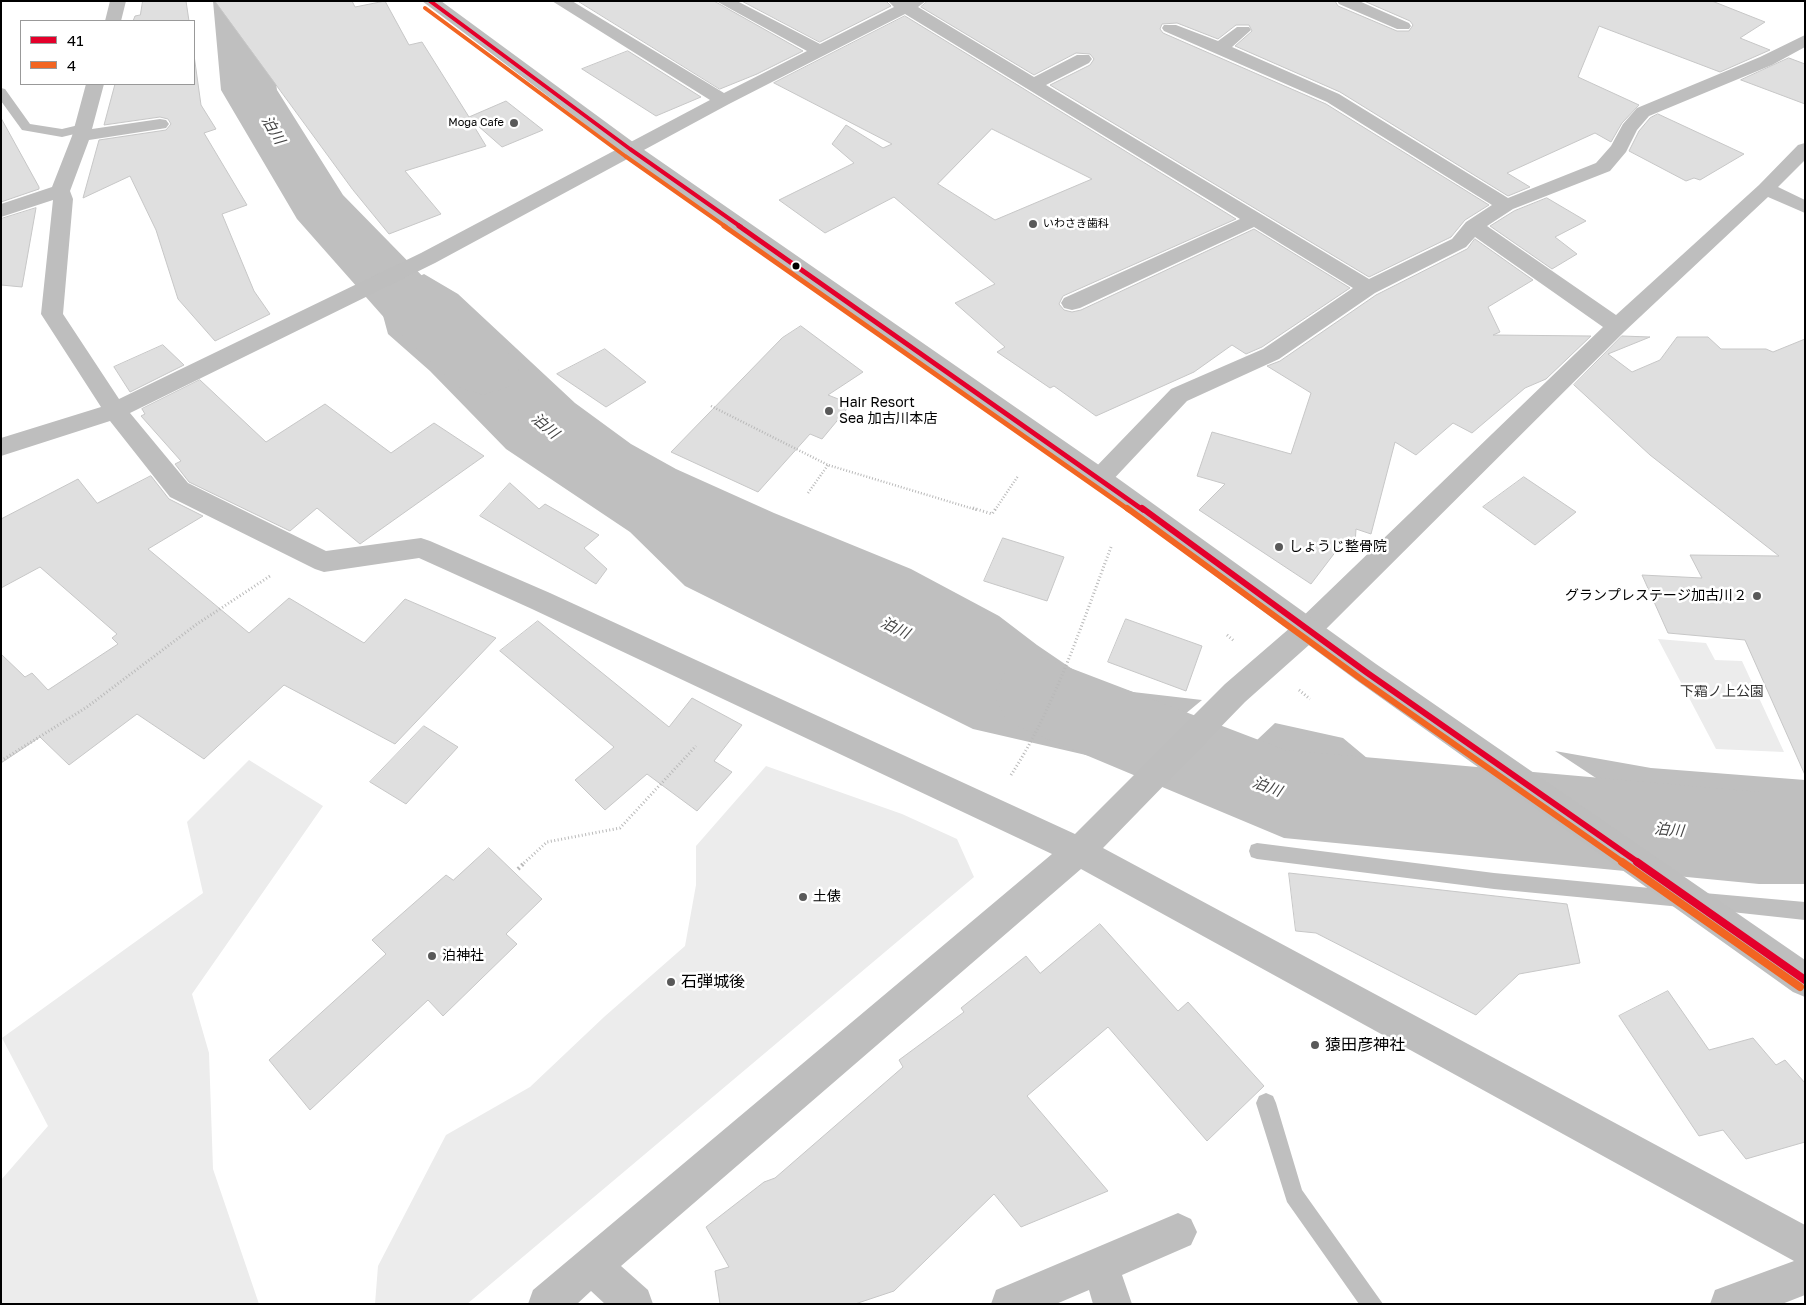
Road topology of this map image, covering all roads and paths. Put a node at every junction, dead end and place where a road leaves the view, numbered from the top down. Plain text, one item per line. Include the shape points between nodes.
1 (118, 1) edge
2 (430, 1) edge
3 (560, 1) edge
4 (724, 1) edge
5 (1345, 1) edge
6 (907, 3) edge
7 (113, 20) edge
8 (1403, 26) dead end
9 (1170, 28) dead end
10 (1244, 30) dead end
11 (1805, 40) edge
12 (1220, 48) junction
13 (821, 50) junction
14 (1083, 59) dead end
15 (1034, 84) junction
16 (95, 85) edge
17 (1, 92) edge
18 (723, 100) junction
19 (160, 124) dead end
20 (82, 132) junction
21 (630, 149) junction
22 (1805, 149) edge
23 (1766, 189) junction
24 (60, 190) junction
25 (1506, 205) junction
26 (1805, 207) edge
27 (1, 211) edge
28 (1256, 220) junction
29 (1473, 226) junction
30 (1368, 288) junction
31 (1072, 303) dead end
32 (1617, 326) junction
33 (710, 406) dead end
34 (115, 411) junction
35 (1, 447) edge
36 (828, 465) junction
37 (1018, 476) dead end
38 (1100, 478) junction
39 (808, 493) dead end
40 (1111, 547) dead end
41 (306, 553) junction
42 (1308, 629) junction
43 (696, 746) dead end
44 (1024, 755) dead end
45 (1, 761) edge
46 (1080, 851) junction
47 (518, 869) dead end
48 (1804, 979) edge
49 (1178, 1232) dead end
50 (1805, 1246) edge
51 (592, 1266) junction
52 (1100, 1266) junction
53 (1805, 1276) edge
54 (547, 1304) edge
55 (634, 1304) edge
56 (1010, 1304) edge
57 (1113, 1304) edge
58 (1729, 1304) edge

1 - 7 street
2 - 21 street
3 - 18 street
4 - 13 street
5 - 8 street
6 - 13 street
6 - 15 street
9 - 12 street
10 - 12 street
11 - 25 street via 1766,61 1643,112 1603,167
12 - 25 street via 1333,98
13 - 18 street
14 - 15 street
15 - 28 street
16 - 20 street
17 - 20 lane via 26,127
18 - 21 street
19 - 20 street
20 - 24 street
21 - 34 street via 428,258
21 - 38 street
22 - 23 street
23 - 26 street
23 - 32 street
24 - 27 street
24 - 34 street via 63,199 52,314
25 - 29 street
28 - 30 street
28 - 31 street
29 - 30 street via 1459,243
29 - 32 street
30 - 38 street via 1271,354 1179,395
32 - 42 street
33 - 36 path
34 - 35 street
34 - 41 street via 179,490
36 - 37 path via 992,514
36 - 39 path
38 - 42 street
40 - 44 path via 1070,656
41 - 45 path via 197,624 87,707
41 - 46 street via 324,562 421,548
42 - 46 street via 1235,694
42 - 48 street
43 - 47 path via 620,828 547,842
46 - 50 street
46 - 51 street
49 - 52 street
51 - 54 street
51 - 55 street
52 - 56 street
52 - 57 street
53 - 58 street

